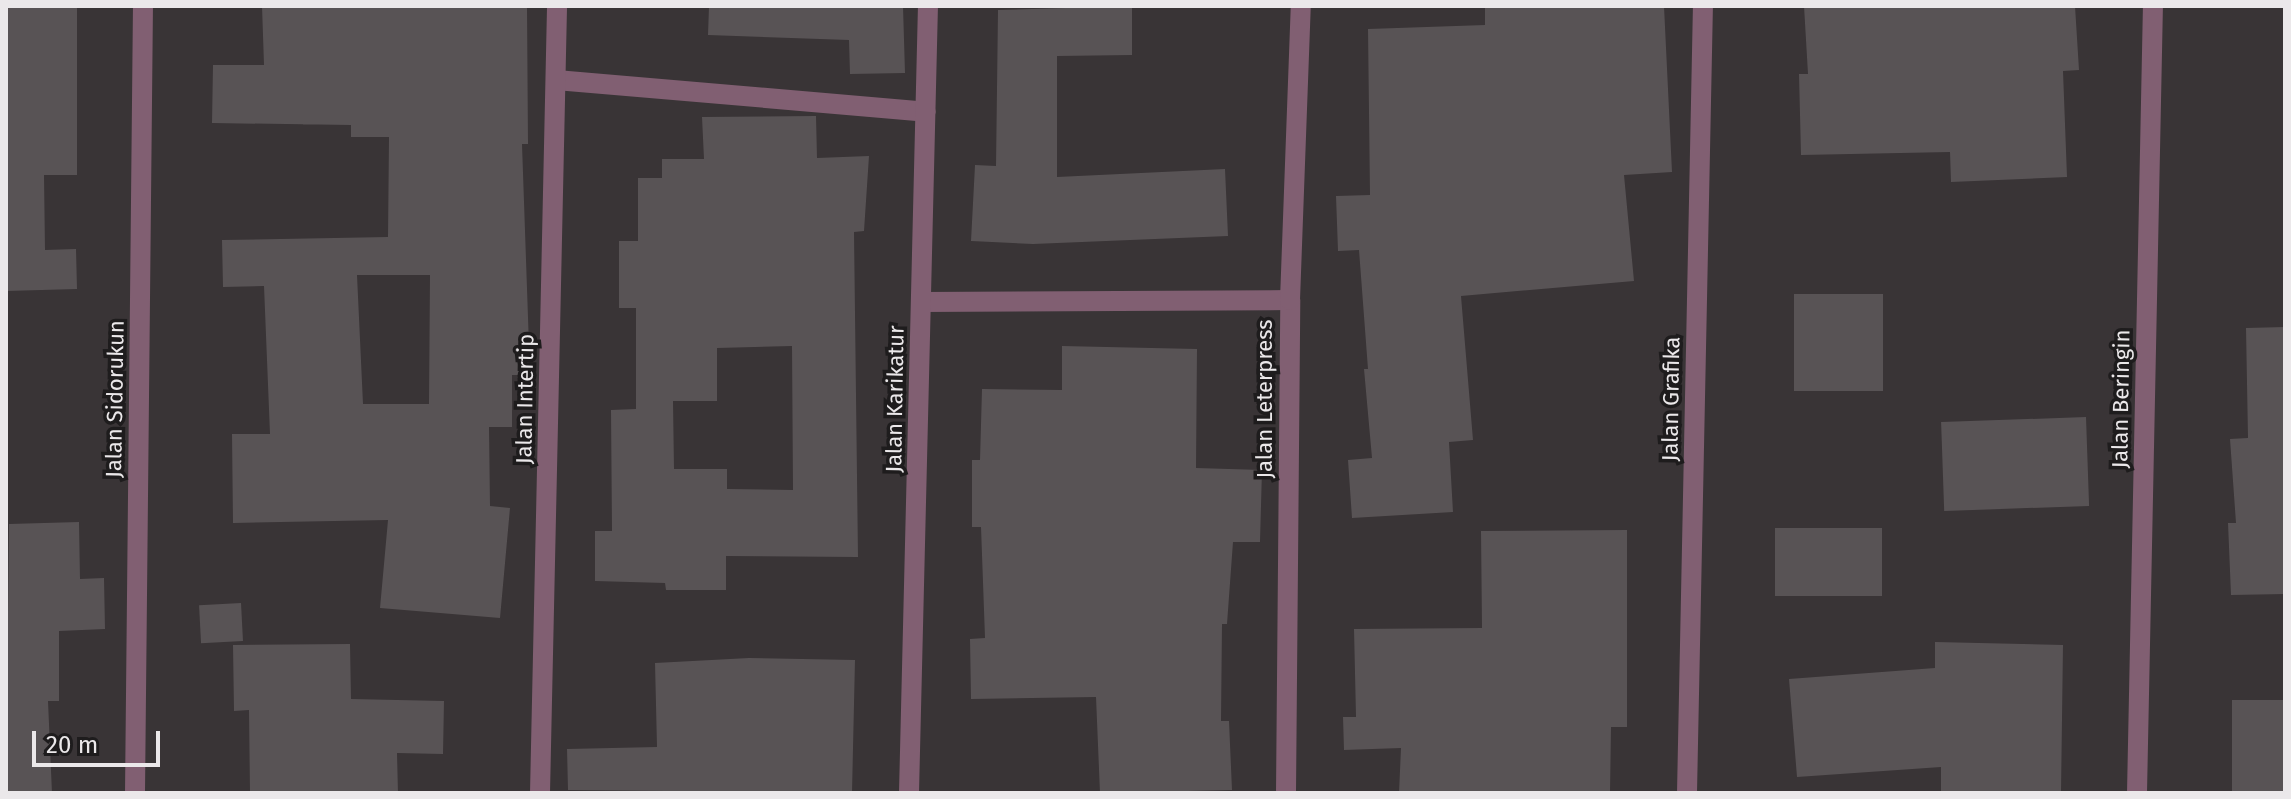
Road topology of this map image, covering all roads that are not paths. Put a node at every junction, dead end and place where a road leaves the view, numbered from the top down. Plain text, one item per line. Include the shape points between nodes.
1 (143, 6) edge
2 (557, 6) edge
3 (928, 6) edge
4 (1301, 6) edge
5 (1703, 6) edge
6 (2153, 6) edge
7 (556, 80) junction
8 (926, 112) junction
9 (1290, 300) junction
10 (921, 302) junction
11 (135, 793) edge
12 (540, 793) edge
13 (909, 793) edge
14 (1286, 793) edge
15 (1687, 793) edge
16 (2137, 793) edge

1 - 11 street, Jalan Sidorukun
2 - 7 street, Jalan Intertip
3 - 8 street, Jalan Karikatur
4 - 9 street, Jalan Leterpress
5 - 15 street, Jalan Grafika
6 - 16 street, Jalan Beringin
7 - 8 street
7 - 12 street, Jalan Intertip
8 - 10 street, Jalan Karikatur
9 - 10 street
9 - 14 street, Jalan Leterpress
10 - 13 street, Jalan Karikatur

